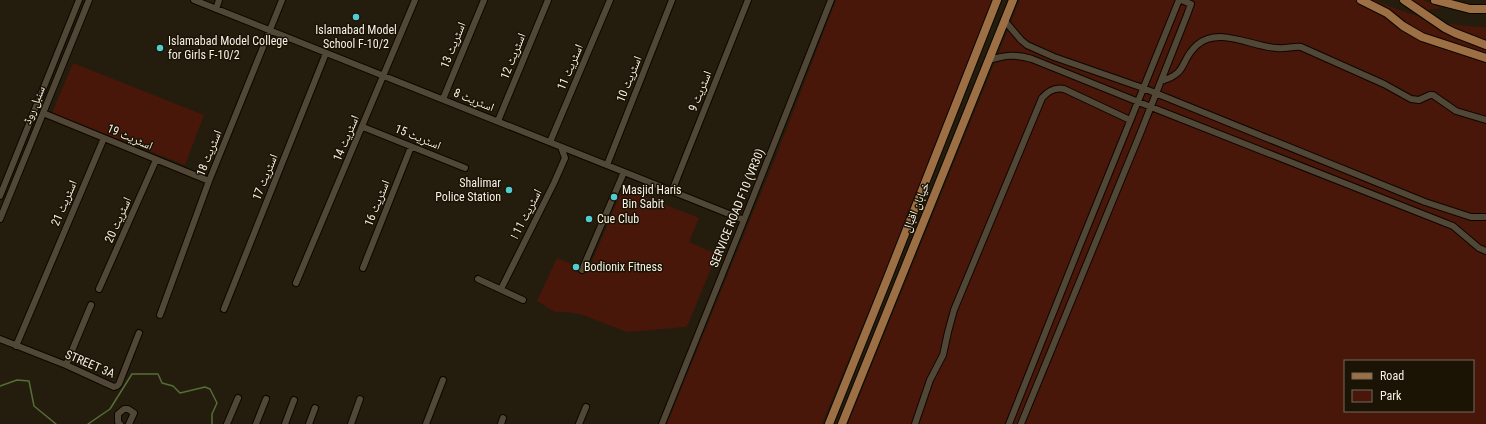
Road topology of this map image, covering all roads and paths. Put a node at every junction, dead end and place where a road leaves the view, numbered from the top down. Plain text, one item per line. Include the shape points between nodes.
1 (79, 0) edge
2 (89, 0) edge
3 (194, 0) edge
4 (219, 0) edge
5 (282, 0) edge
6 (415, 0) edge
7 (484, 0) edge
8 (548, 0) edge
9 (610, 0) edge
10 (672, 0) edge
11 (748, 0) edge
12 (831, 0) edge
13 (1013, 0) edge
14 (1180, 0) edge
15 (1361, 0) edge
16 (1404, 0) edge
17 (1435, 0) edge
18 (997, 1) edge
19 (1486, 8) edge
20 (216, 9) junction
21 (1004, 20) junction
22 (269, 30) junction
23 (1486, 45) edge
24 (326, 53) junction
25 (1486, 58) edge
26 (989, 60) junction
27 (384, 76) junction
28 (1161, 81) junction
29 (46, 82) junction
30 (54, 85) junction
31 (1144, 88) junction
32 (1156, 93) junction
33 (443, 99) junction
34 (1138, 102) junction
35 (1150, 107) junction
36 (43, 112) junction
37 (1130, 120) junction
38 (1486, 120) edge
39 (498, 121) junction
40 (363, 126) junction
41 (104, 138) junction
42 (550, 142) junction
43 (412, 147) junction
44 (561, 147) junction
45 (156, 160) junction
46 (607, 165) junction
47 (465, 168) dead end
48 (624, 172) junction
49 (209, 181) junction
50 (672, 191) junction
51 (0, 196) edge
52 (1, 212) edge
53 (1486, 217) edge
54 (0, 219) edge
55 (744, 220) junction
56 (1486, 251) edge
57 (363, 268) dead end
58 (582, 270) dead end
59 (478, 279) dead end
60 (296, 283) dead end
61 (99, 289) dead end
62 (501, 289) junction
63 (523, 300) dead end
64 (91, 305) dead end
65 (224, 309) dead end
66 (160, 315) dead end
67 (139, 333) dead end
68 (0, 340) edge
69 (16, 346) junction
70 (66, 365) junction
71 (444, 380) dead end
72 (238, 398) dead end
73 (266, 399) dead end
74 (360, 399) dead end
75 (294, 400) dead end
76 (586, 407) dead end
77 (315, 408) dead end
78 (120, 424) edge
79 (129, 424) edge
80 (228, 424) edge
81 (256, 424) edge
82 (285, 424) edge
83 (309, 424) edge
84 (351, 424) edge
85 (426, 424) edge
86 (579, 424) edge
87 (662, 424) edge
88 (828, 424) edge
89 (842, 424) edge
90 (915, 424) edge
91 (1009, 424) edge
92 (1022, 424) edge

1 - 29 street, سنبل روڈ
2 - 30 street, سنبل روڈ
3 - 20 street, اسٹریٹ 8
4 - 20 street
5 - 22 street, اسٹریٹ 18
6 - 27 street, اسٹریٹ 14
7 - 33 street, اسٹریٹ 13
8 - 39 street, اسٹریٹ 12
9 - 42 street, اسٹریٹ 11
10 - 46 street, اسٹریٹ 10
11 - 50 street, اسٹریٹ 9
12 - 55 street, SERVICE ROAD F10 (VR30)
13 - 21 main road, خیابان اقبال
14 - 28 street via 1191,4
14 - 31 street
15 - 25 main road via 1422,37
16 - 23 main road via 1445,28
17 - 19 main road via 1470,10
18 - 88 main road, خیابان اقبال
20 - 22 street, اسٹریٹ 8
21 - 26 main road, خیابان اقبال
21 - 31 street via 1016,36 1027,45
22 - 24 street, اسٹریٹ 8
22 - 49 street, اسٹریٹ 18
24 - 27 street, اسٹریٹ 8
24 - 65 street, اسٹریٹ 17
26 - 34 street via 1009,55 1022,56
26 - 89 main road, خیابان اقبال
27 - 33 street, اسٹریٹ 8
27 - 40 street, اسٹریٹ 14
28 - 32 street
28 - 38 street via 1175,76 1198,44 1212,38 1226,38 1276,48 1295,46 1390,87 1411,100 1433,95 1456,110
29 - 30 street
29 - 51 street, سنبل روڈ
30 - 36 street, سنبل روڈ
31 - 32 street
31 - 34 street
32 - 35 street
32 - 53 street via 1425,202 1471,217
33 - 39 street, اسٹریٹ 8
34 - 35 street
34 - 37 street
35 - 56 street via 1453,226
35 - 92 street
36 - 41 street, اسٹریٹ 19
36 - 52 street, سنبل روڈ
37 - 90 street via 1064,89 1052,90 1042,98 954,310 944,355 930,380
37 - 91 street
39 - 42 street, اسٹریٹ 8
40 - 43 street, اسٹریٹ 15
40 - 60 street, اسٹریٹ 14
41 - 45 street, اسٹریٹ 19
41 - 69 street, اسٹریٹ 21
42 - 44 street, اسٹریٹ 8
43 - 47 street, اسٹریٹ 15
43 - 57 street, اسٹریٹ 16
44 - 46 street, اسٹریٹ 8
44 - 62 street, اسٹریٹ 11 ا via 565,158
45 - 49 street, اسٹریٹ 19
45 - 61 street, اسٹریٹ 20
46 - 48 street, اسٹریٹ 8
48 - 50 street, اسٹریٹ 8
48 - 58 street
49 - 66 street, اسٹریٹ 18
50 - 55 street, اسٹریٹ 8
52 - 54 street, سنبل روڈ
55 - 87 street, SERVICE ROAD F10 (VR30)
59 - 62 street
62 - 63 street
64 - 70 street
67 - 70 street, STREET 3A via 117,386 114,387
68 - 69 street, STREET 3A
69 - 70 street, STREET 3A
71 - 85 street
72 - 80 street
73 - 81 street
74 - 84 street
75 - 82 street
76 - 86 street
77 - 83 street
78 - 79 street via 118,414 124,409 134,413

